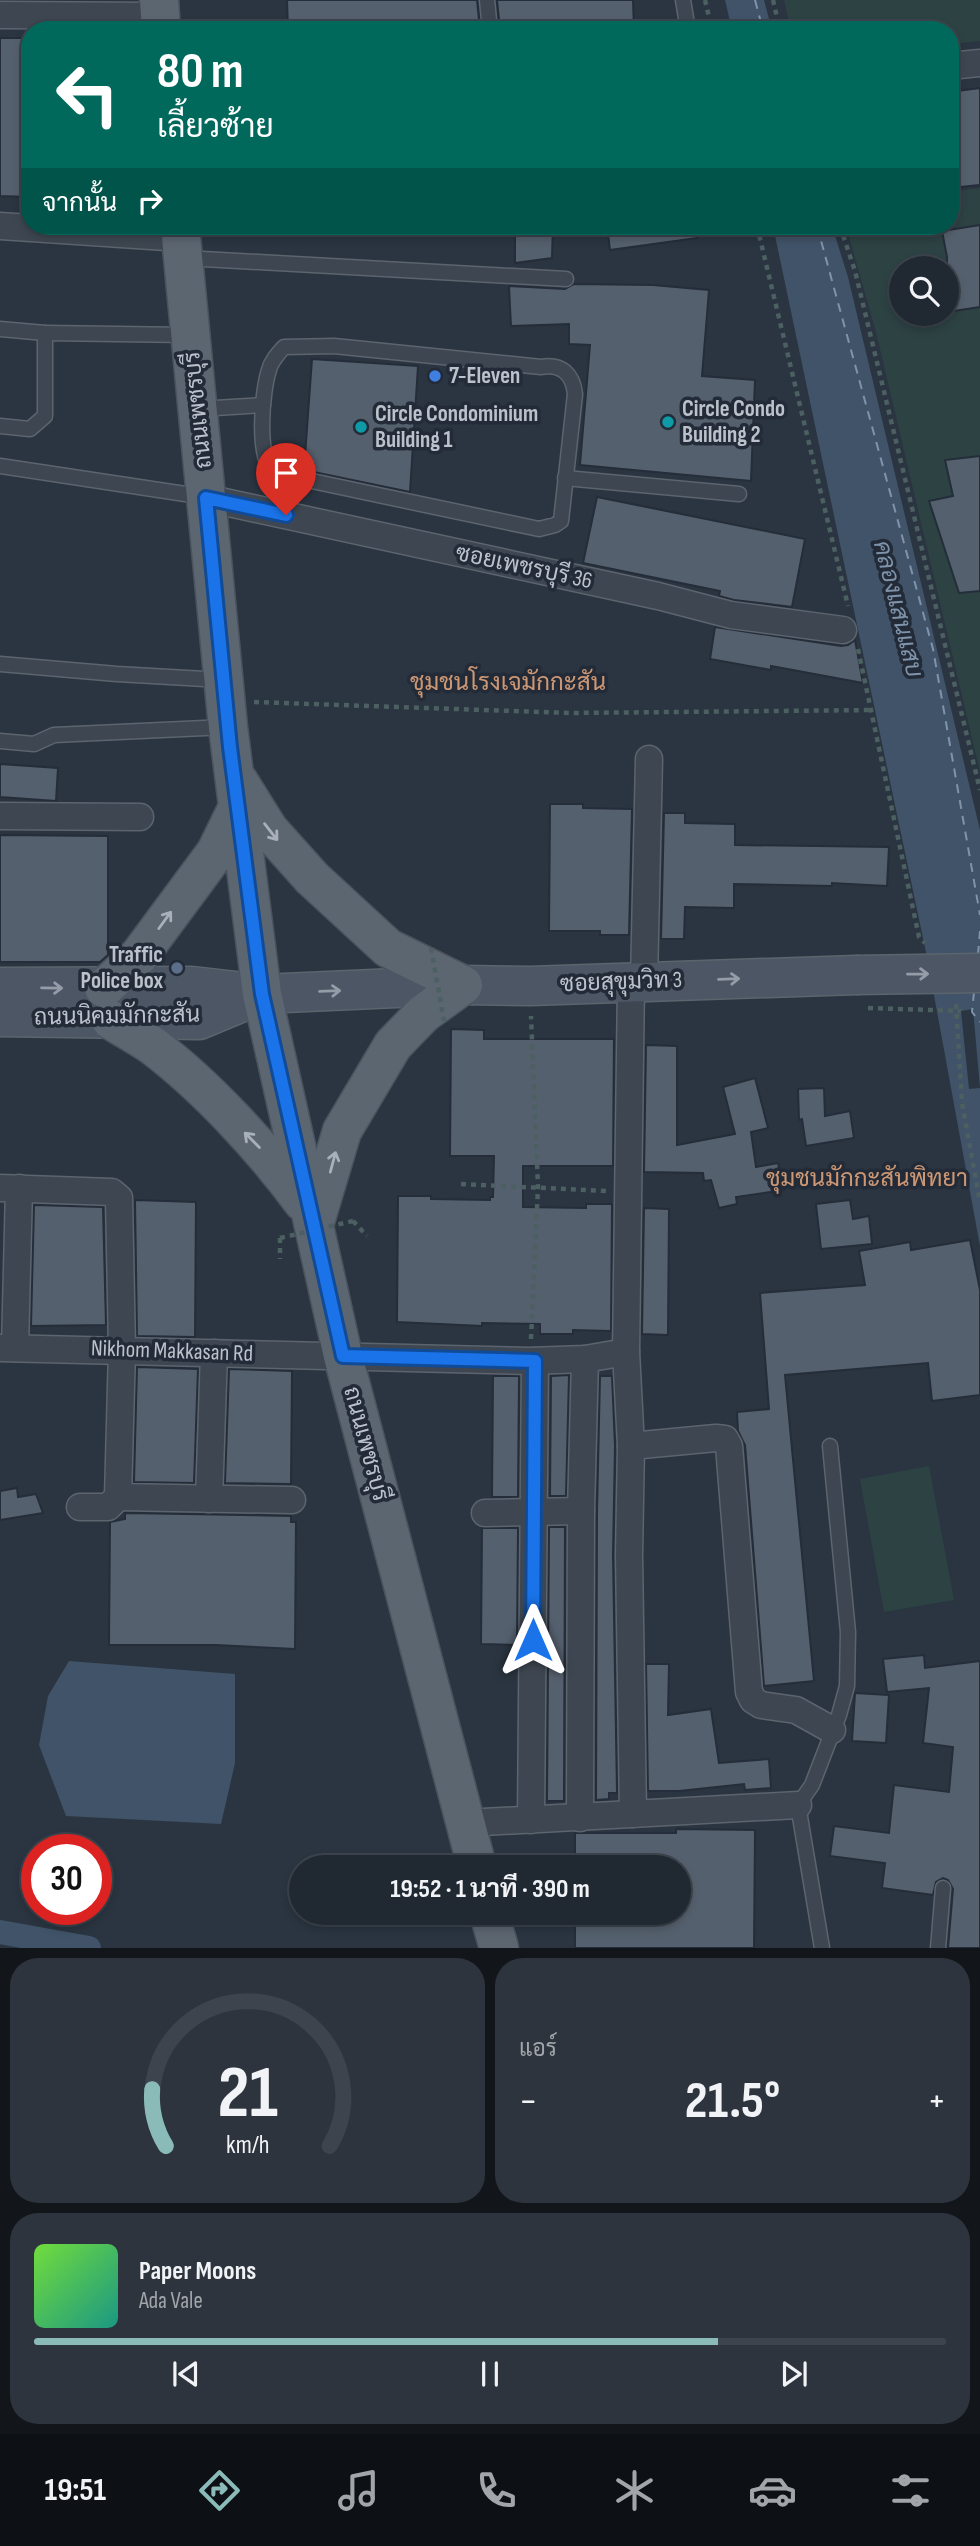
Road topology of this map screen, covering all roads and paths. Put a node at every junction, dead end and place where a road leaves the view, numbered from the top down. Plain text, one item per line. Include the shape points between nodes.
1 (487, 0) edge
2 (683, 0) edge
3 (705, 0) edge
4 (773, 0) edge
5 (0, 15) edge
6 (160, 15) edge
7 (489, 21) edge
8 (686, 21) edge
9 (710, 21) edge
10 (778, 21) edge
11 (980, 63) edge
12 (959, 65) edge
13 (0, 226) edge
14 (21, 226) edge
15 (123, 235) edge
16 (760, 235) edge
17 (843, 235) edge
18 (182, 241) edge
19 (566, 279) dead end
20 (0, 329) edge
21 (45, 333) junction
22 (191, 335) junction
23 (263, 405) junction
24 (198, 409) junction
25 (0, 426) edge
26 (0, 466) edge
27 (565, 478) junction
28 (739, 494) dead end
29 (206, 498) junction
30 (850, 629) junction
31 (0, 664) edge
32 (226, 702) junction
33 (0, 741) edge
34 (649, 759) dead end
35 (980, 790) edge
36 (236, 792) junction
37 (0, 816) edge
38 (140, 817) dead end
39 (432, 948) dead end
40 (980, 973) edge
41 (638, 981) junction
42 (463, 985) junction
43 (0, 987) edge
44 (857, 991) junction
45 (262, 994) junction
46 (107, 1004) junction
47 (961, 1011) dead end
48 (0, 1017) edge
49 (444, 1021) dead end
50 (533, 1046) dead end
51 (461, 1184) dead end
52 (538, 1187) junction
53 (10, 1188) edge
54 (628, 1192) junction
55 (301, 1226) junction
56 (367, 1236) dead end
57 (280, 1259) dead end
58 (7, 1348) edge
59 (122, 1349) junction
60 (626, 1352) junction
61 (214, 1353) junction
62 (343, 1356) junction
63 (585, 1359) junction
64 (533, 1361) junction
65 (631, 1446) junction
66 (830, 1446) dead end
67 (118, 1497) junction
68 (209, 1499) junction
69 (292, 1500) dead end
70 (80, 1507) dead end
71 (534, 1511) junction
72 (581, 1511) junction
73 (485, 1513) dead end
74 (832, 1730) junction
75 (798, 1805) junction
76 (633, 1814) junction
77 (580, 1818) junction
78 (531, 1821) junction
79 (464, 1823) junction
80 (473, 1855) edge
81 (943, 1888) dead end
82 (492, 1925) edge
83 (499, 1948) edge
84 (822, 1948) edge
85 (938, 1948) edge

1 - 7 lane
2 - 8 lane
3 - 9 path
4 - 10 path
5 - 6 street
11 - 12 street
13 - 14 street
15 - 18 street
16 - 30 path
17 - 35 path
18 - 19 lane
18 - 22 main road, ถนนเพชรบุรี
20 - 21 lane
21 - 22 lane
21 - 25 lane via 45,416 30,429
22 - 24 main road, ถนนเพชรบุรี
23 - 24 lane
23 - 27 lane via 266,463 281,476 539,529 561,521
23 - 27 lane via 268,370 284,347 334,346 557,366 571,376 575,394
24 - 29 main road, ถนนเพชรบุรี
26 - 29 lane
27 - 28 lane
29 - 30 street, ซอยเพชรบุรี 36 via 731,615
29 - 32 main road, ถนนเพชรบุรี
30 - 32 path via 873,710 572,713
31 - 32 lane via 117,674
32 - 33 lane via 54,735 34,744
32 - 36 main road, ถนนเพชรบุรี
34 - 41 street
36 -> 42 main road via 312,878 388,948
36 - 45 main road, ถนนเพชรบุรี
46 -> 36 main road via 216,852
37 - 38 street
39 - 49 path, bridge
44 -> 40 street, ซอยสุขุมวิท 3, bridge
41 - 42 street, ซอยสุขุมวิท 3
41 -> 44 street, ซอยสุขุมวิท 3
41 - 54 street
45 -> 42 street, ซอยสุขุมวิท 3
55 -> 42 main road via 342,1131 393,1045 423,1014
43 -> 46 street, ถนนนิคมมักกะสัน
44 - 47 path
45 - 46 street, ถนนนิคมมักกะสัน via 199,1020
45 - 55 main road, ถนนเพชรบุรี
46 - 48 street, ถนนนิคมมักกะสัน
55 -> 46 main road via 274,1163
50 - 52 path
51 - 52 path
52 - 54 path
52 - 64 path
53 - 58 street
53 - 59 street via 112,1192 120,1198
54 - 60 street
55 - 56 path, bridge via 353,1221
55 - 57 path
55 - 62 main road, ถนนเพชรบุรี
58 - 59 street, Nikhom Makkasan Rd
59 - 61 street, Nikhom Makkasan Rd
59 - 67 street
60 - 63 street, Nikhom Makkasan Rd
60 - 65 street
61 - 62 street, Nikhom Makkasan Rd
61 - 68 street
62 - 64 street, Nikhom Makkasan Rd
62 - 79 main road, ถนนเพชรบุรี
63 - 64 street, Nikhom Makkasan Rd
63 - 72 street
64 - 71 street
65 - 74 street via 725,1439 748,1692 761,1705 796,1710
65 - 76 street
66 - 74 lane via 848,1632 847,1686
67 - 68 street
67 - 70 street via 108,1507
68 - 69 street
71 - 72 street
71 - 73 street
71 - 78 street
72 - 77 street
74 - 75 lane via 812,1785
75 - 76 street
75 - 84 lane
76 - 77 street
77 - 78 street
78 - 79 street
79 - 80 main road, ถนนเพชรบุรี
81 - 85 lane
82 - 83 main road

